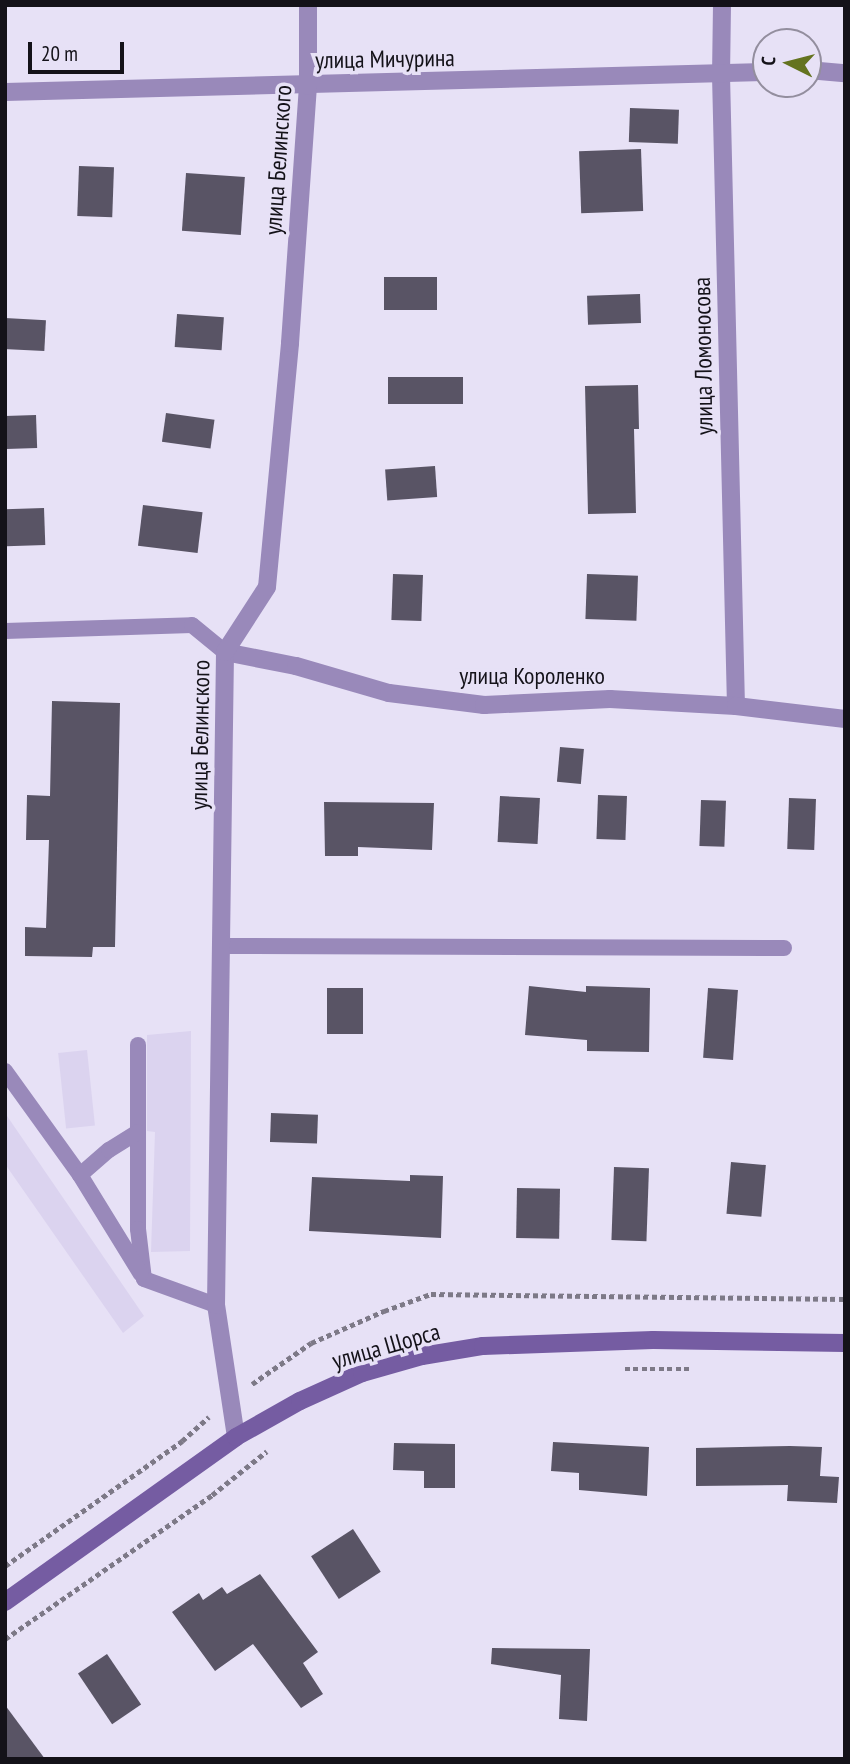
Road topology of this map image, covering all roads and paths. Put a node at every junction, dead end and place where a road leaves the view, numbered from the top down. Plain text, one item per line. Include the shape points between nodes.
1 (308, 5) edge
2 (722, 5) edge
3 (822, 71) edge
4 (752, 73) edge
5 (845, 73) edge
6 (721, 75) junction
7 (308, 86) junction
8 (5, 92) edge
9 (5, 631) edge
10 (225, 652) junction
11 (736, 706) junction
12 (845, 719) edge
13 (221, 946) junction
14 (784, 948) dead end
15 (138, 1045) dead end
16 (5, 1071) edge
17 (138, 1132) junction
18 (80, 1175) junction
19 (144, 1279) junction
20 (216, 1305) junction
21 (845, 1343) edge
22 (623, 1369) dead end
23 (702, 1369) dead end
24 (236, 1437) junction
25 (272, 1447) dead end
26 (5, 1602) edge
27 (5, 1639) edge

1 - 7 street, улица Белинского
2 - 6 street, улица Ломоносова
3 - 5 street
4 - 6 street, улица Мичурина
6 - 7 street, улица Мичурина
6 - 11 street, улица Ломоносова
7 - 8 street, улица Мичурина
7 - 10 street, улица Белинского via 267,587
9 - 10 lane via 192,625
10 - 11 street, улица Короленко via 296,666 389,693 484,705 610,699
10 - 13 street, улица Белинского
11 - 12 street, улица Короленко
13 - 14 lane
13 - 20 street, улица Белинского
15 - 17 lane
16 - 18 lane
17 - 18 lane
17 - 19 lane via 138,1229
18 - 19 lane
19 - 20 lane
20 - 24 street, улица Белинского
21 - 24 main road, улица Щорса via 653,1340 483,1346 422,1356 362,1373
22 - 23 path
24 - 26 main road, улица Щорса
25 - 27 path via 212,1495

